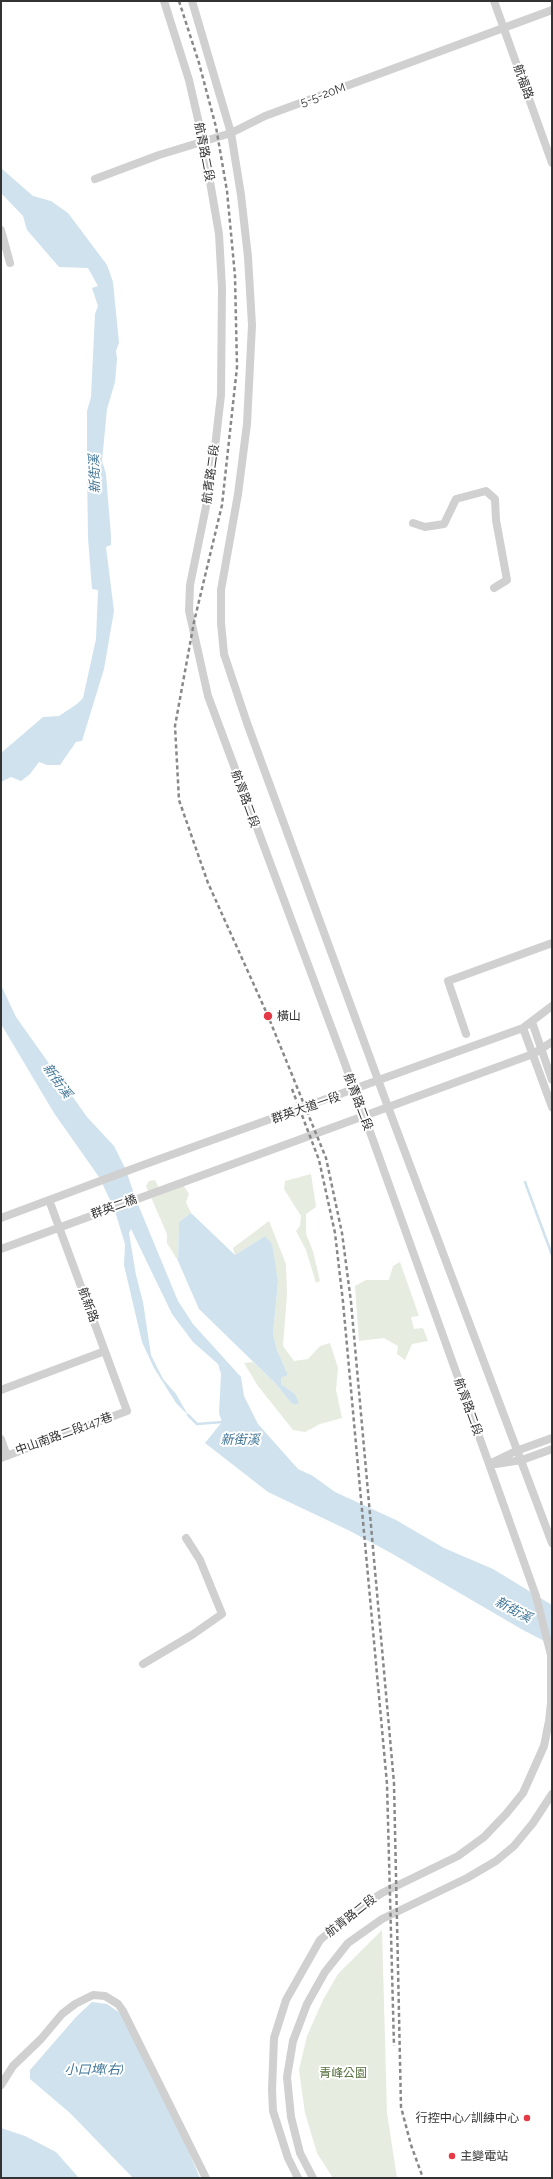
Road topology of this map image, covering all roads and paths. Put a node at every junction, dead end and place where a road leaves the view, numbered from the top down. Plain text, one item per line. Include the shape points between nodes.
1 (164, 1) edge
2 (192, 1) edge
3 (494, 1) edge
4 (552, 10) edge
5 (503, 28) junction
6 (231, 133) junction
7 (203, 141) junction
8 (552, 163) edge
9 (95, 180) dead end
10 (1, 230) edge
11 (10, 263) dead end
12 (413, 523) dead end
13 (494, 588) dead end
14 (552, 943) edge
15 (552, 1006) edge
16 (532, 1022) junction
17 (523, 1028) junction
18 (466, 1034) dead end
19 (552, 1042) edge
20 (541, 1050) junction
21 (533, 1054) junction
22 (552, 1080) edge
23 (379, 1081) junction
24 (354, 1091) junction
25 (552, 1106) edge
26 (388, 1107) junction
27 (364, 1115) junction
28 (49, 1200) junction
29 (1, 1218) edge
30 (60, 1227) junction
31 (1, 1248) edge
32 (105, 1351) junction
33 (1, 1390) edge
34 (127, 1411) joint
35 (552, 1438) edge
36 (1, 1439) edge
37 (552, 1449) edge
38 (516, 1451) junction
39 (4, 1457) edge
40 (522, 1460) junction
41 (489, 1464) junction
42 (186, 1538) dead end
43 (552, 1543) edge
44 (143, 1664) dead end
45 (551, 1672) edge
46 (552, 1794) edge
47 (1, 2085) edge
48 (206, 2178) edge
49 (298, 2178) edge
50 (313, 2178) edge

1 - 7 street, 航青路二段 via 189,80
2 - 6 street
3 - 5 street, 航福路
4 - 5 street, 5-5-20M
5 - 6 street, 5-5-20M via 265,116
5 - 8 street, 航福路
6 - 7 street, 5-5-20M
6 - 23 street via 242,195 252,325 247,424 221,590 224,654
7 - 9 street, 5-5-20M
7 - 24 street, 航青路二段 via 219,234 222,288 221,395 211,482 190,585 189,611 210,703
10 - 11 street
12 - 13 street via 425,527 444,524 456,499 486,491 495,499 496,520 507,580
14 - 18 street via 448,981
15 - 16 street, 群英大道一段
16 - 17 street, 群英大道一段
16 - 20 street
17 - 21 street
17 - 23 street, 群英大道一段
19 - 20 street
20 - 21 street
20 - 22 street
21 - 25 street
21 - 26 street
23 - 24 street, 群英大道一段
23 - 26 street
24 - 27 street, 航青路二段
24 - 28 street, 群英大道一段
26 - 27 street
26 - 38 street
27 - 30 street, 群英二橋
27 - 41 street, 航青路二段
28 - 29 street
28 - 30 street, 航新路
30 - 31 street
30 - 32 street, 航新路
32 - 33 street
32 - 34 street, 航新路
34 - 39 street, 中山南路二段147巷
35 - 38 street
36 - 39 street
37 - 40 street
38 - 40 street
38 - 41 street
40 - 41 street
40 - 43 street
41 - 45 street, 航青路二段 via 544,1623 551,1655
42 - 44 street via 200,1560 222,1614
45 - 49 street, 航青路二段 via 551,1703 544,1746 523,1793 484,1837 458,1856 382,1893 353,1912 320,1940 286,2000 274,2038 272,2090 274,2111 288,2158
46 - 50 street, 航青路二段 via 514,1846 496,1861 467,1878 382,1919 348,1944 325,1972 306,2004 293,2040 287,2077 291,2117 298,2146
47 - 48 street via 13,2066 62,2014 93,1995 105,1996 118,2004 123,2011

